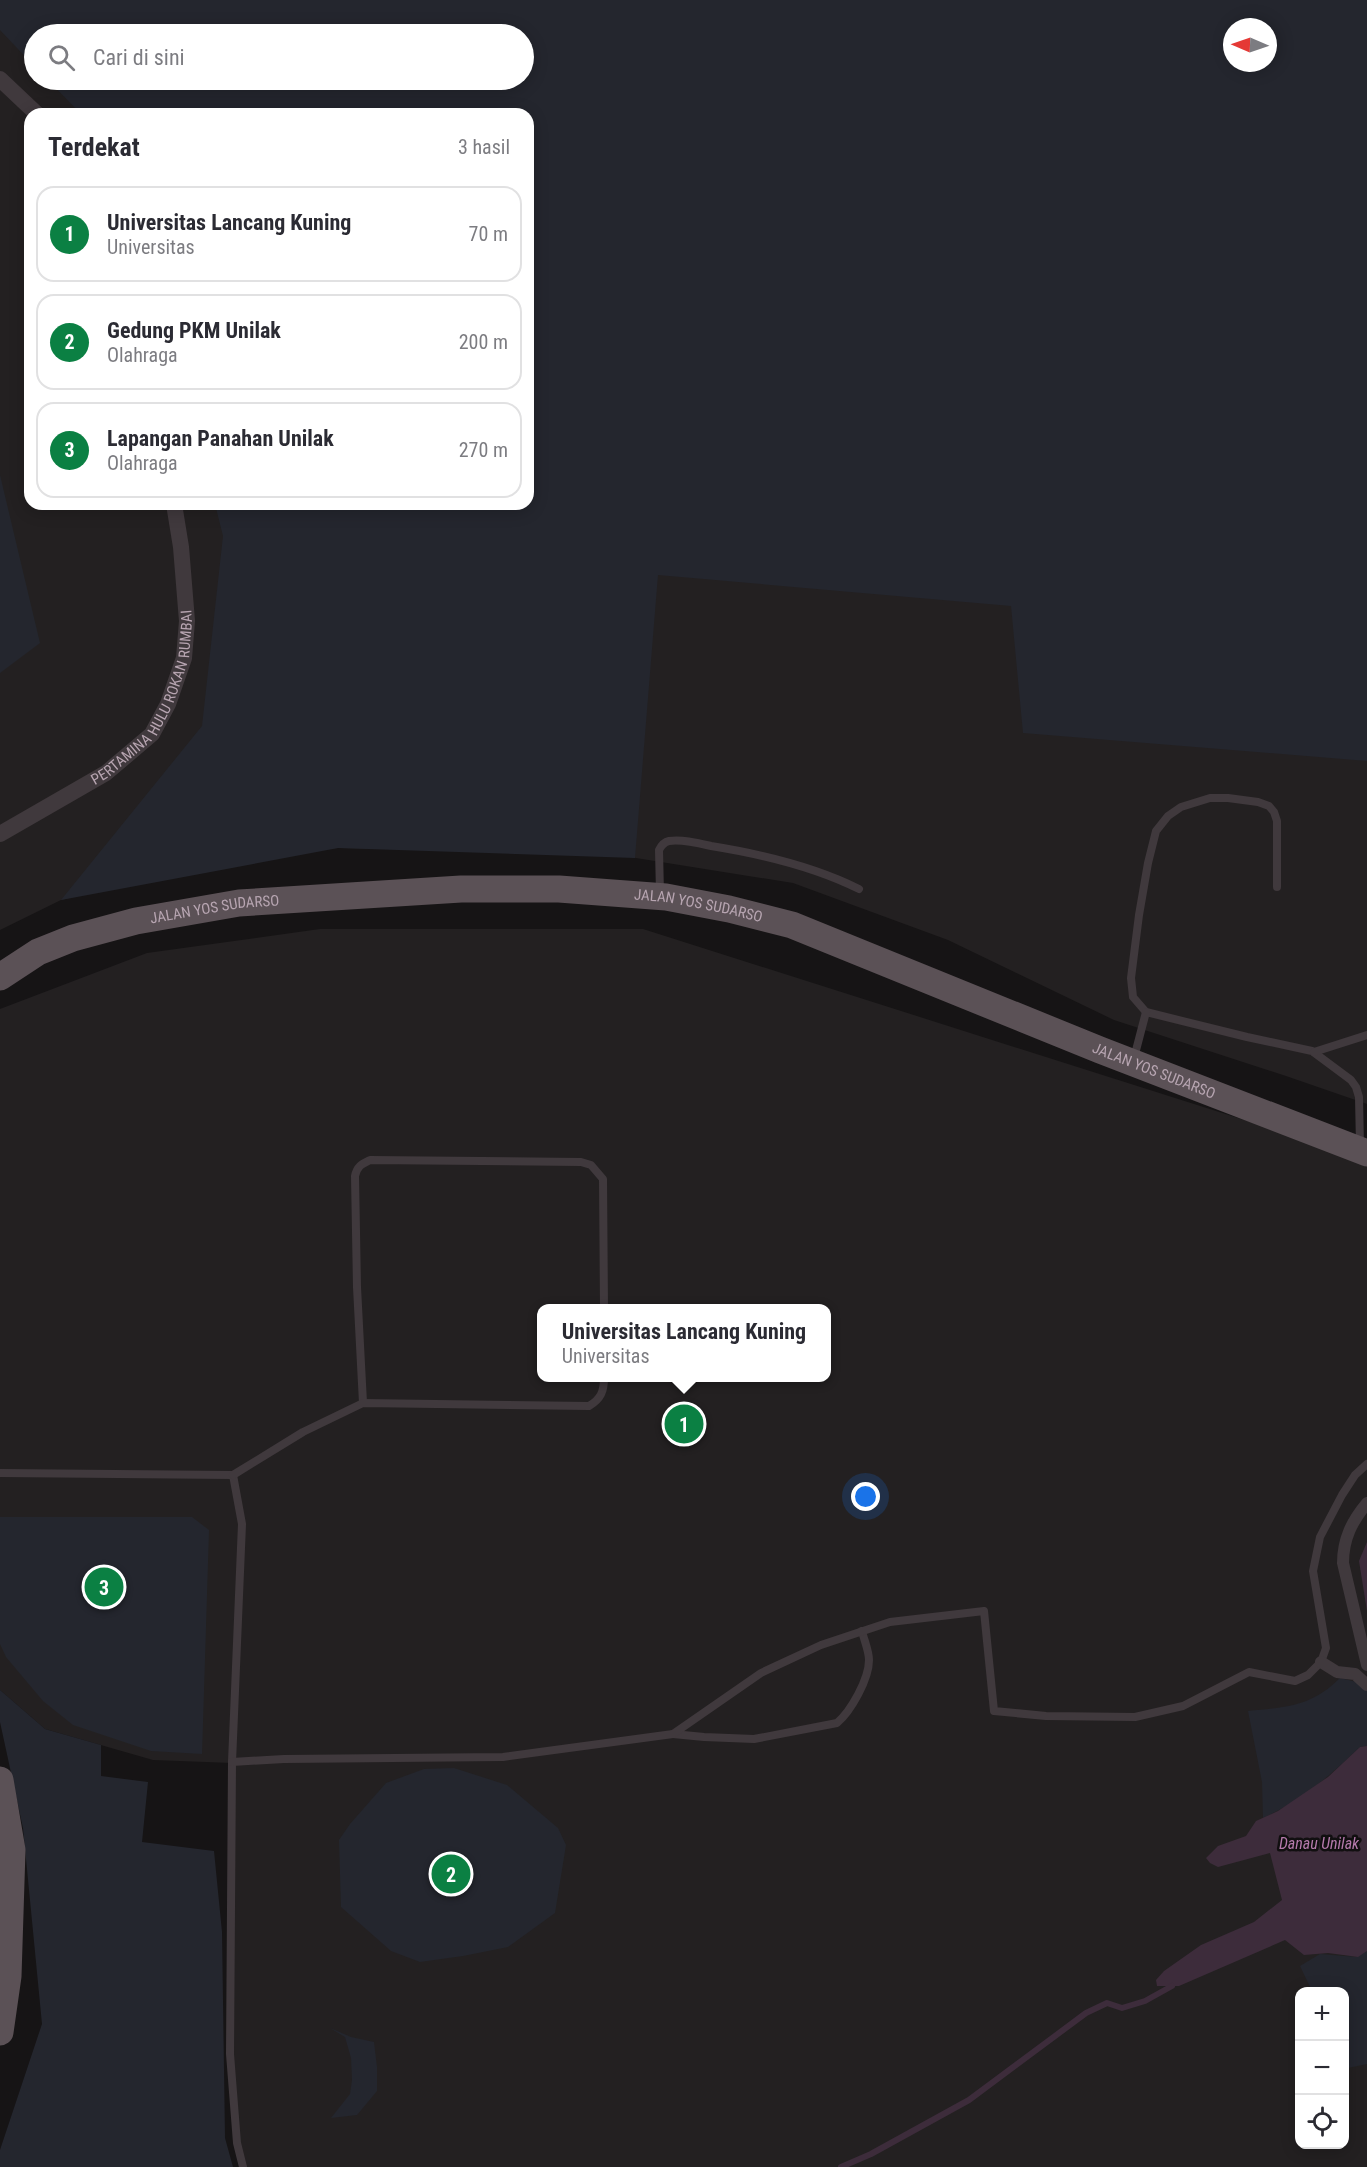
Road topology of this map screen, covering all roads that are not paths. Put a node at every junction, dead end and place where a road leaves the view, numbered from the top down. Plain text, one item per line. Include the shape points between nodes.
1 (0, 78) edge
2 (30, 108) edge
3 (175, 510) edge
4 (0, 834) edge
5 (1277, 887) dead end
6 (858, 889) dead end
7 (660, 896) junction
8 (0, 977) edge
9 (1146, 1012) junction
10 (1367, 1035) edge
11 (1314, 1052) junction
12 (1132, 1063) junction
13 (1363, 1151) edge
14 (604, 1304) edge
15 (603, 1382) edge
16 (363, 1403) junction
17 (1367, 1464) edge
18 (0, 1473) edge
19 (233, 1475) junction
20 (1367, 1503) edge
21 (862, 1631) junction
22 (1321, 1662) junction
23 (1367, 1665) edge
24 (1367, 1685) edge
25 (673, 1734) junction
26 (232, 1762) junction
27 (0, 1780) edge
28 (0, 2032) edge
29 (243, 2167) edge

1 - 2 street
3 - 4 street, PERTAMINA HULU ROKAN RUMBAI via 187,621 184,658 168,704 152,734 106,773
5 - 9 lane via 1277,821 1269,806 1210,798 1181,807 1168,816 1156,831 1148,863 1131,978 1133,998
6 - 7 lane via 806,867 740,851 668,842 659,850
7 - 8 main road, JALAN YOS SUDARSO via 461,889 239,903 136,921 73,938 38,952
7 - 12 main road, JALAN YOS SUDARSO via 792,925
9 - 11 lane
9 - 12 lane
10 - 11 lane
11 - 13 lane via 1356,1087
12 - 13 main road, JALAN YOS SUDARSO
14 - 16 lane via 603,1179 591,1165 370,1160 360,1165 355,1176
15 - 16 lane via 602,1394 589,1406
16 - 19 lane via 303,1432
17 - 22 lane via 1342,1495 1320,1537 1315,1556 1314,1581 1326,1648
18 - 19 lane
19 - 26 lane via 242,1524
20 - 23 street via 1349,1528 1343,1563
21 - 22 lane via 890,1622 984,1611 994,1711 1046,1716 1135,1717 1183,1706 1249,1672 1295,1681
21 - 25 lane via 761,1672
21 - 25 lane via 869,1660 861,1689 837,1724 754,1739
22 - 24 street via 1337,1672 1355,1674
25 - 26 lane via 502,1757
26 - 29 lane via 230,2054 237,2143
27 - 28 main road via 12,1850 8,1976

